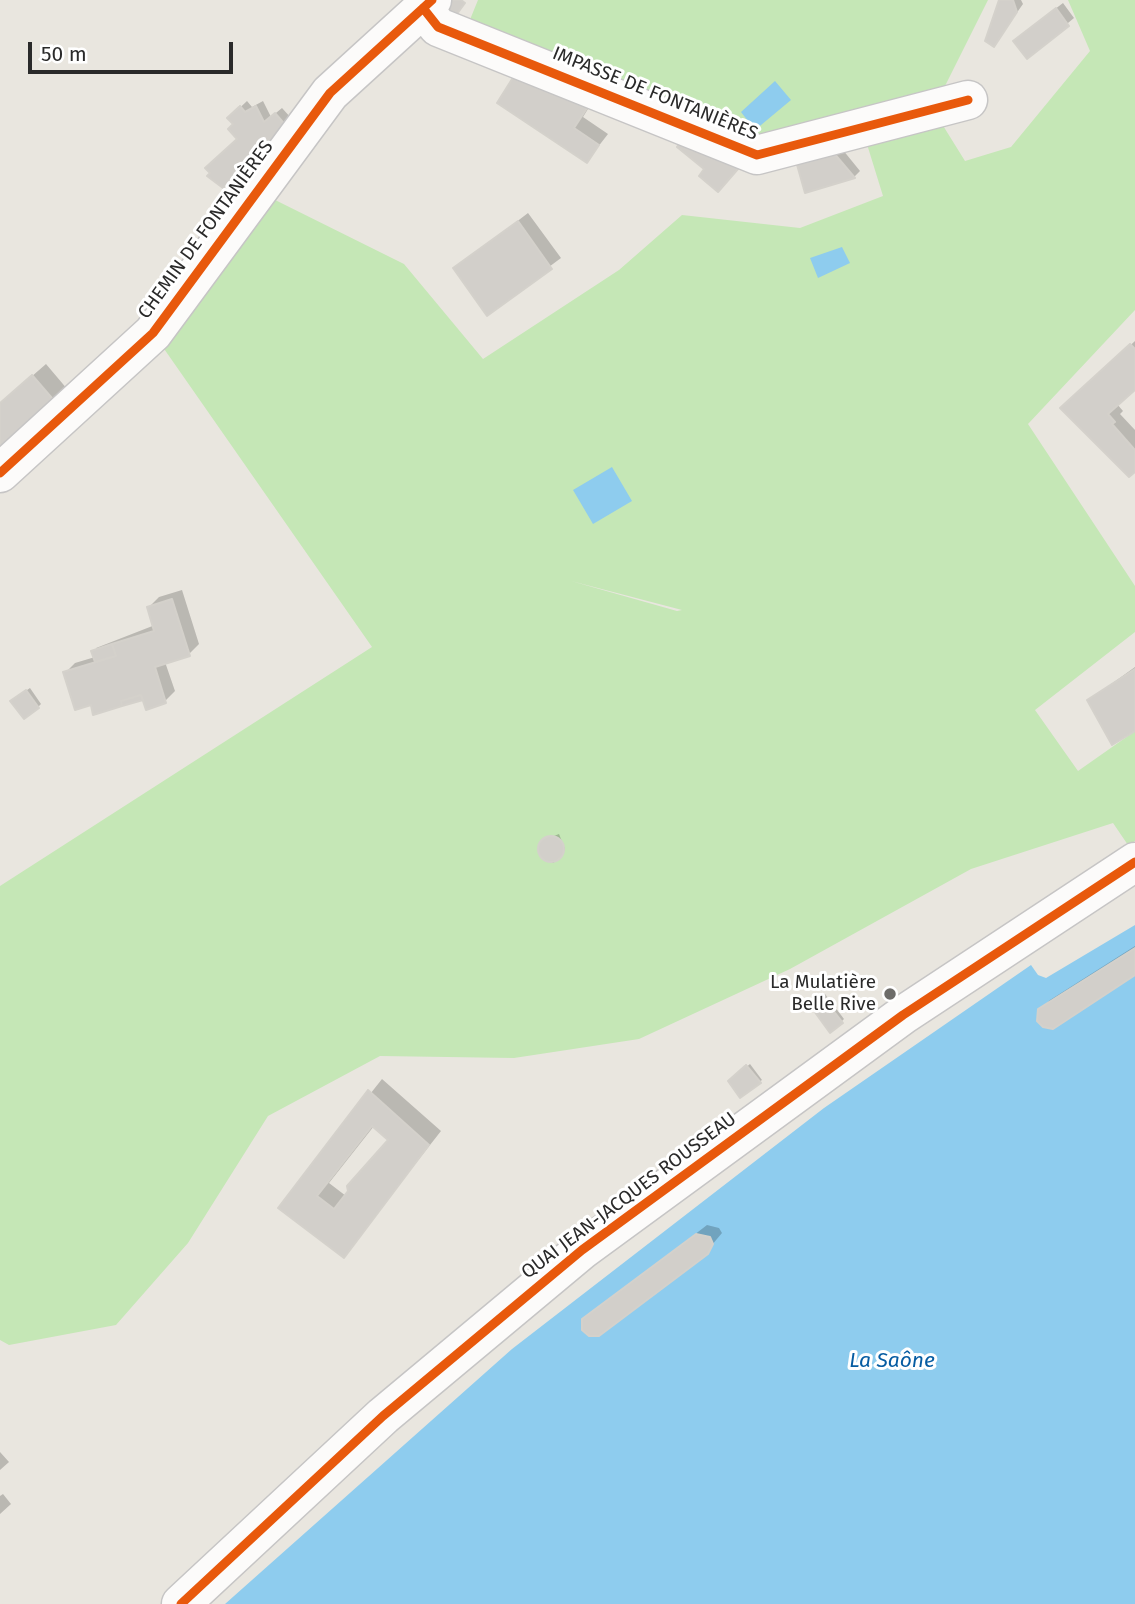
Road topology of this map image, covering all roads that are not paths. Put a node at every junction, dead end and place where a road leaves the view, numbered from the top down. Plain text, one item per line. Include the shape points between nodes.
1 (427, 4) edge
2 (968, 100) dead end
3 (0, 474) edge
4 (1135, 862) edge
5 (181, 1604) edge

1 - 2 street, IMPASSE DE FONTANIÈRES via 439,27 757,155
1 - 3 street, CHEMIN DE FONTANIÈRES via 330,93 153,333
4 - 5 street, QUAI JEAN-JACQUES ROUSSEAU via 903,1015 582,1250 383,1416

